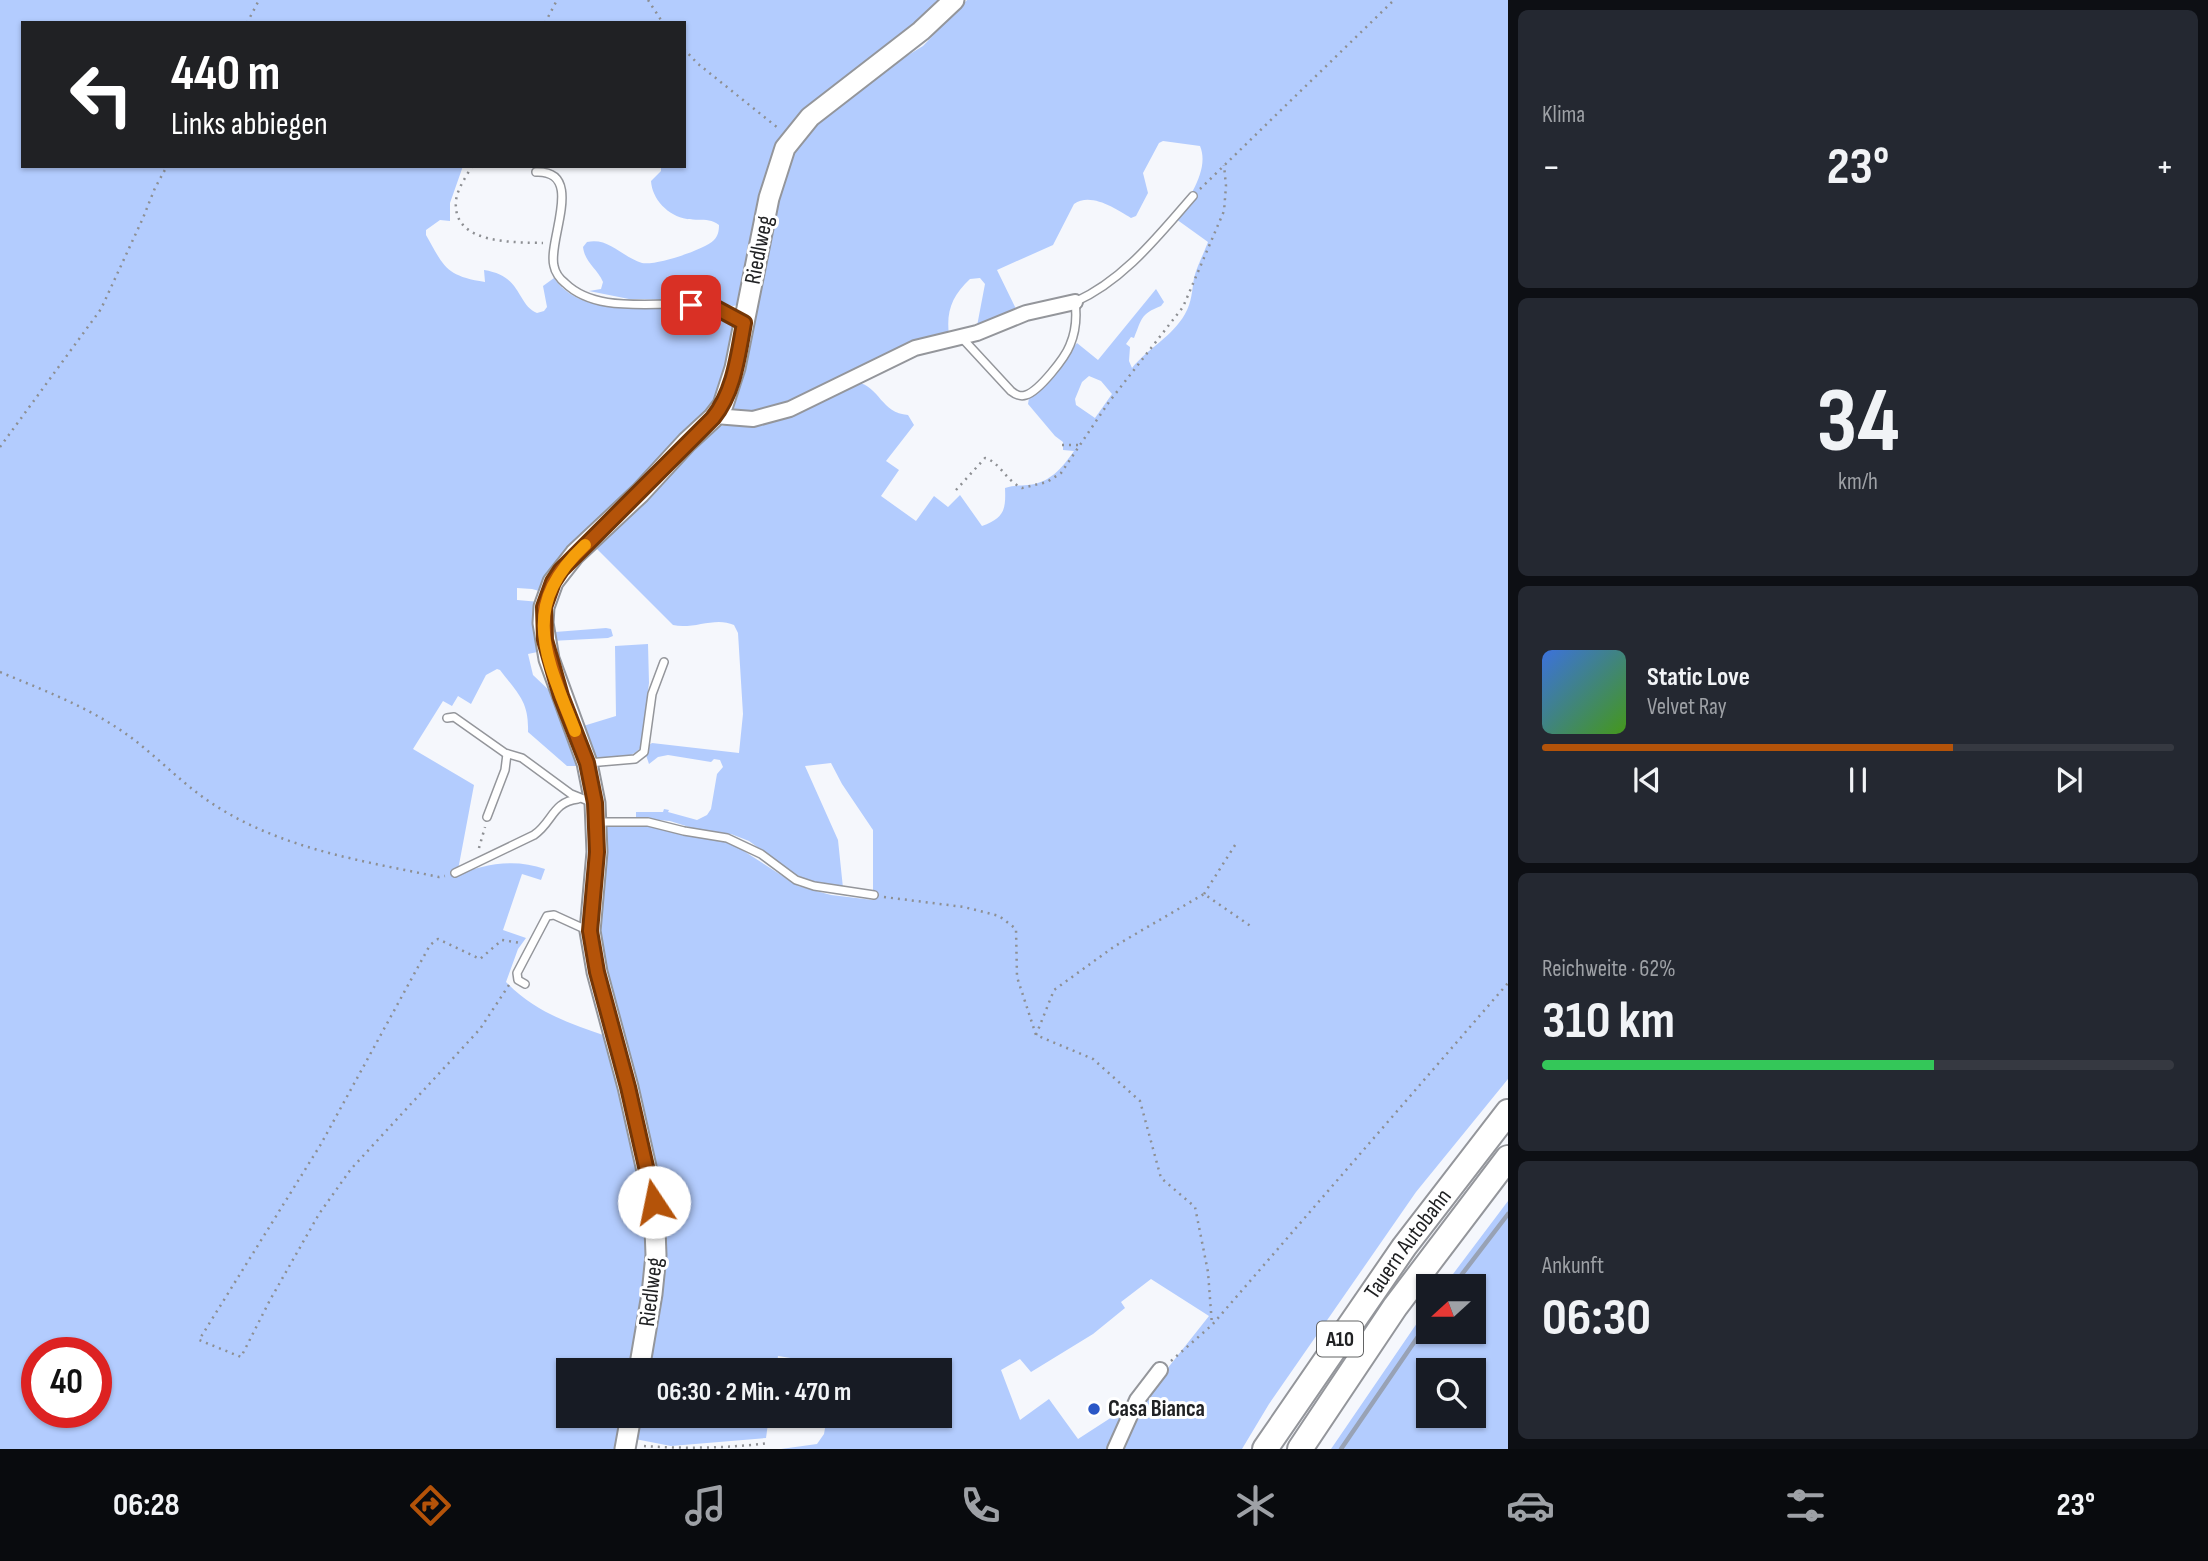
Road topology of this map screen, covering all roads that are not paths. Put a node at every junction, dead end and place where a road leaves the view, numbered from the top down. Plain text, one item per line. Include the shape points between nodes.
1 (954, 0) edge
2 (536, 173) dead end
3 (1193, 196) road end
4 (1075, 302) junction
5 (744, 323) junction
6 (960, 337) junction
7 (715, 416) junction
8 (664, 662) dead end
9 (447, 718) dead end
10 (507, 754) junction
11 (587, 763) junction
12 (590, 808) junction
13 (487, 817) road end
14 (455, 873) road end
15 (874, 895) road end
16 (590, 931) junction
17 (525, 984) dead end
18 (1508, 1112) edge
19 (1508, 1158) edge
20 (641, 1358) edge
21 (1160, 1370) road end
22 (629, 1428) edge
23 (626, 1446) edge
24 (1115, 1449) edge
25 (1265, 1449) edge
26 (1300, 1449) edge

1 - 5 street, Riedlweg via 810,117 791,139 769,198
2 - 5 lane via 558,178 560,224 553,265 572,289 612,303 716,308
3 - 4 lane via 1128,268
4 - 6 street
4 - 6 lane via 1076,323 1068,350 1038,387 1024,396 1011,391
5 - 7 street, Riedlweg via 728,392
6 - 7 street via 915,348 790,409 753,419
7 - 11 street, Riedlweg via 575,554 548,595 543,623 548,652
8 - 11 lane via 652,694 644,752 635,759
9 - 10 lane via 469,725
10 - 12 lane via 526,760
10 - 13 lane
11 - 12 street, Riedlweg
12 - 14 lane via 560,804 534,835
12 - 15 lane via 727,838 752,849 796,880
12 - 16 street, Riedlweg via 597,852
16 - 17 lane via 550,915 545,919 517,974
16 - 20 street, Riedlweg via 654,1202 653,1294
18 - 25 highway, Tauern Autobahn / A10 via 1404,1247
19 - 26 highway, Tauern Autobahn / A10 via 1395,1307
21 - 24 street via 1137,1400
22 - 23 street

